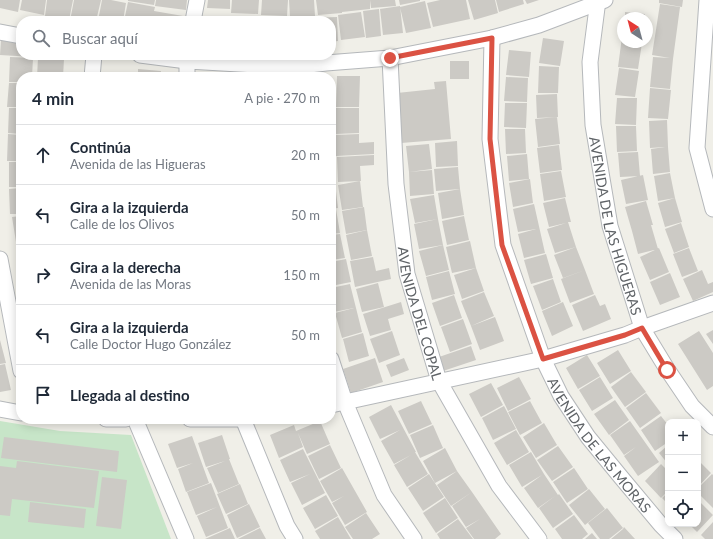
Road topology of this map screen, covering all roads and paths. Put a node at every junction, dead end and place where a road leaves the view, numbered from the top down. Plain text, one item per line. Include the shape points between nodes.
1 (197, 0) edge
2 (707, 0) edge
3 (600, 1) edge
4 (194, 16) edge
5 (0, 32) edge
6 (16, 35) edge
7 (492, 38) junction
8 (390, 58) junction
9 (94, 60) edge
10 (187, 60) edge
11 (202, 60) edge
12 (92, 72) edge
13 (187, 72) edge
14 (292, 72) edge
15 (713, 208) edge
16 (0, 259) edge
17 (713, 303) edge
18 (642, 328) junction
19 (16, 344) edge
20 (543, 359) junction
21 (439, 381) junction
22 (336, 390) edge
23 (338, 403) edge
24 (0, 409) edge
25 (16, 412) edge
26 (137, 424) edge
27 (245, 424) edge
28 (713, 427) edge
29 (186, 539) edge
30 (295, 539) edge
31 (414, 539) edge
32 (539, 539) edge
33 (675, 539) edge

1 - 4 street
2 - 15 street via 697,148
3 - 7 street via 539,25
3 - 18 street, AVENIDA DE LAS HIGUERAS via 590,62 593,125 610,226
5 - 6 street
7 - 8 street
7 - 20 street, AVENIDA DE LAS MORAS via 490,139 502,245
8 - 14 street
8 - 21 street, AVENIDA DEL COPAL via 396,184 408,274
9 - 12 street
10 - 13 street
11 - 14 street
16 - 19 street
17 - 18 street
18 - 20 street
18 - 28 street, AVENIDA DE LAS HIGUERAS via 692,406
20 - 21 street
20 - 33 street, AVENIDA DE LAS MORAS via 561,396 588,437
21 - 23 street
21 - 32 street, AVENIDA DEL COPAL via 499,486
22 - 23 street
23 - 31 street via 384,495
24 - 25 street
26 - 29 street
27 - 30 street via 287,526

